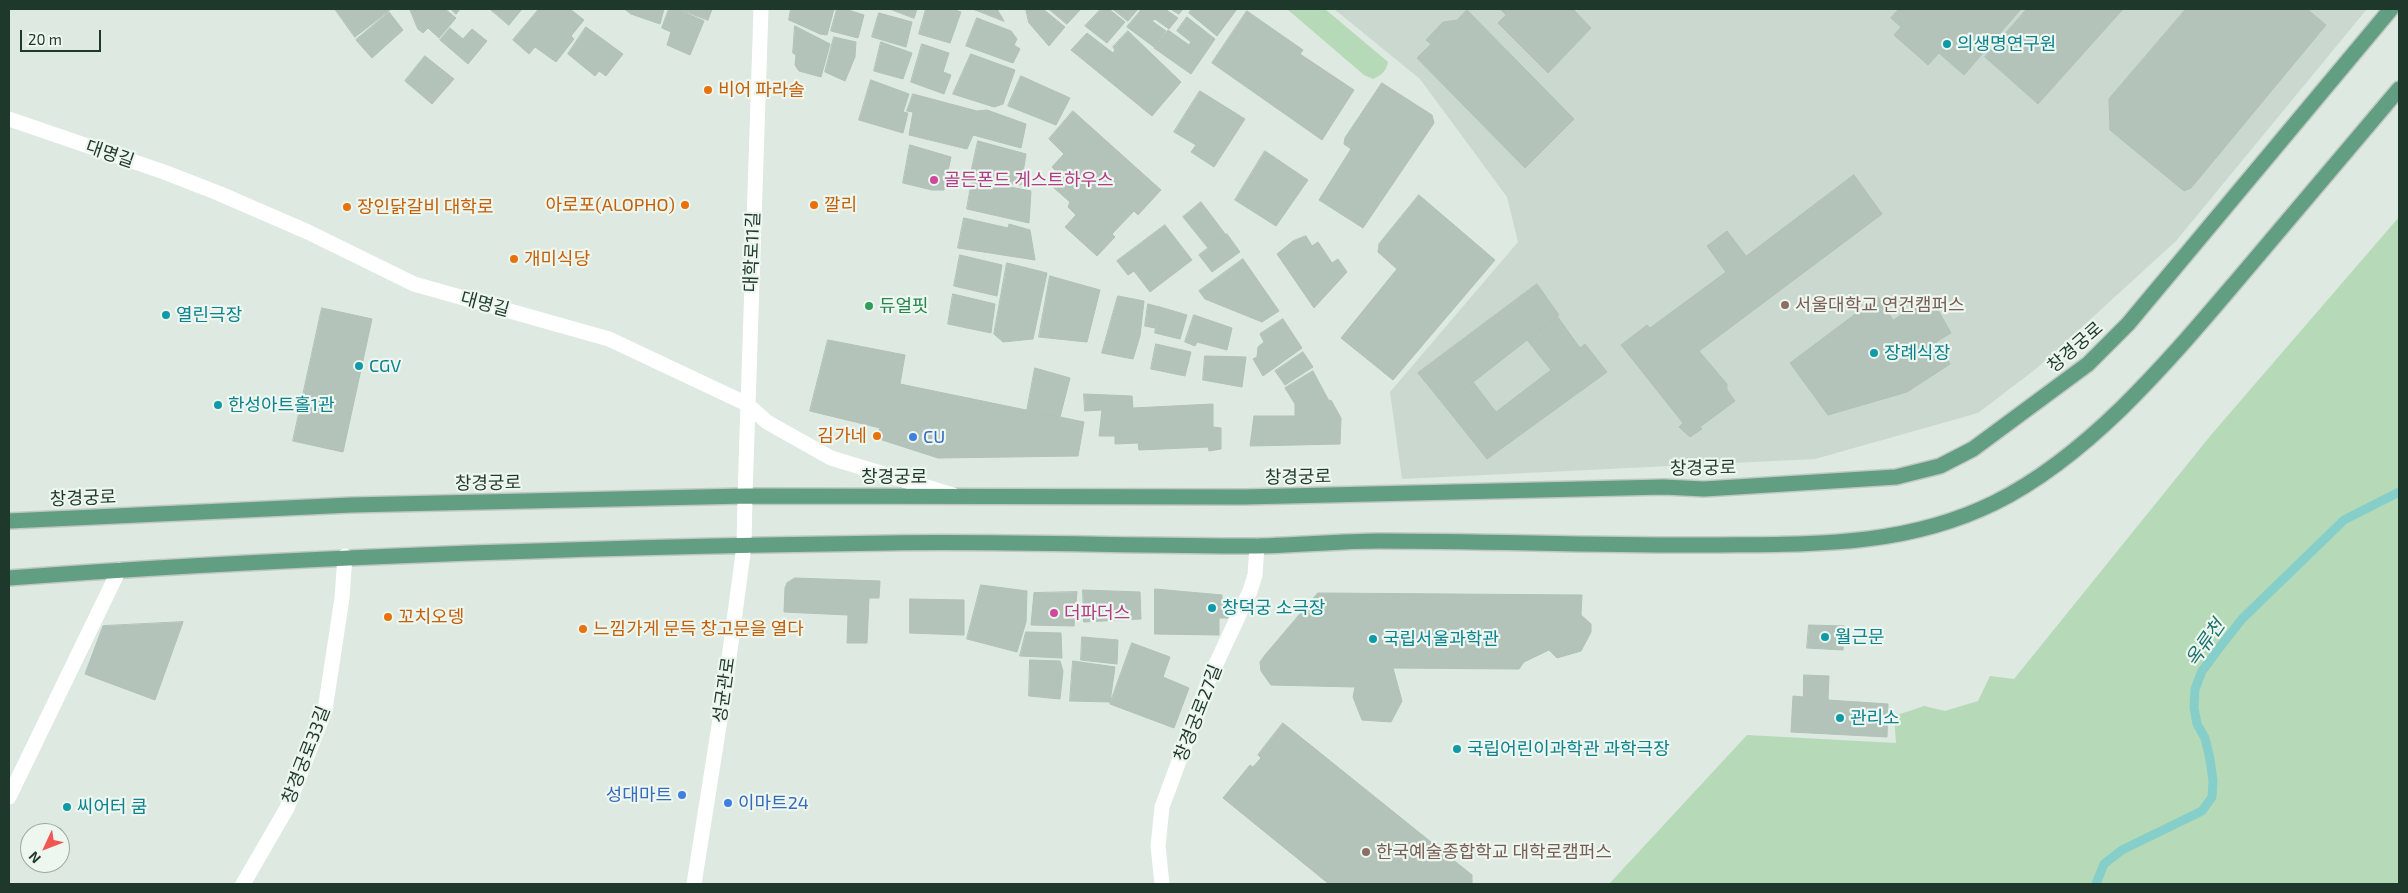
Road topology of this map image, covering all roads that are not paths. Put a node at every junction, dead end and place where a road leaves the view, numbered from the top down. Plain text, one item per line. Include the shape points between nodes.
1 (760, 9) edge
2 (2391, 9) edge
3 (2399, 89) edge
4 (9, 119) edge
5 (747, 404) junction
6 (745, 496) junction
7 (955, 496) junction
8 (9, 521) edge
9 (744, 546) junction
10 (1257, 546) junction
11 (345, 556) junction
12 (119, 570) junction
13 (9, 578) edge
14 (9, 797) edge
15 (243, 884) edge
16 (694, 884) edge
17 (1162, 884) edge

1 - 5 street, 대학로11길
2 - 7 main road, 창경궁로 via 2128,324 2088,364 2052,392 1973,449 1940,466 1896,477 1704,489 1664,487 1244,497
3 - 10 main road via 2210,312 2096,433 2022,488 1990,505 1905,533 1837,544 1672,546 1372,541
4 - 5 street, 대명길 via 218,193 308,232 414,284 610,338
5 - 6 street, 대학로11길
5 - 7 street, 대명길 via 767,422 831,458
6 - 7 main road, 창경궁로
6 - 8 main road, 창경궁로 via 351,505
6 - 9 street, 성균관로
9 - 10 main road via 904,543
9 - 11 main road
9 - 16 street, 성균관로
10 - 17 street, 창경궁로27길 via 1250,591 1210,677 1162,808 1158,846
11 - 12 main road
11 - 15 street, 창경궁로33길 via 325,710 287,808
12 - 13 main road
12 - 14 street

